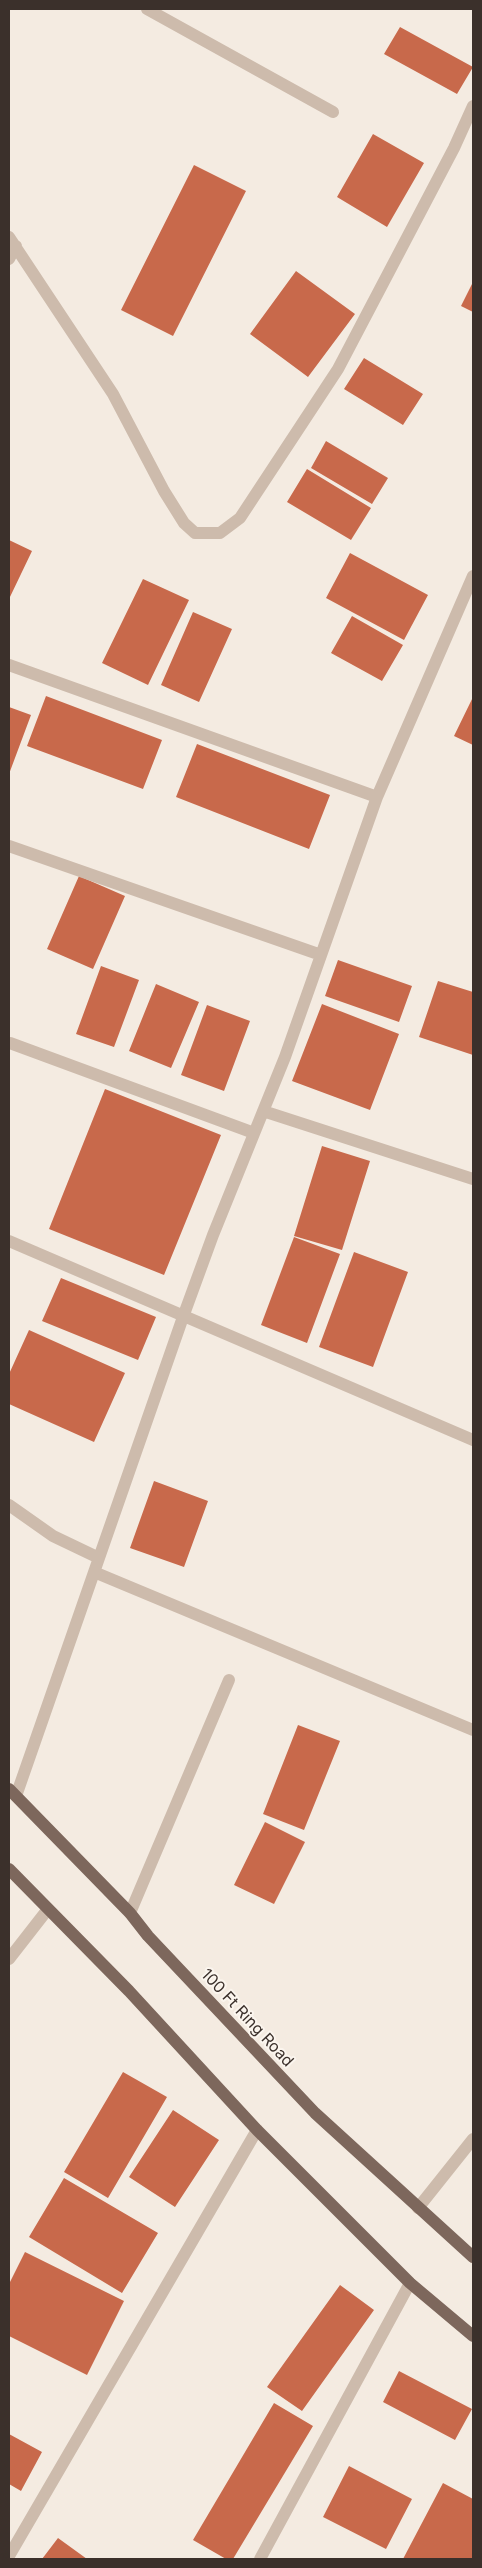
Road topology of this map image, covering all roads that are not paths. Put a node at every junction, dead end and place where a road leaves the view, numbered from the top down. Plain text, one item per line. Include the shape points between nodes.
1 (147, 9) edge
2 (473, 106) edge
3 (333, 112) dead end
4 (13, 241) edge
5 (9, 259) edge
6 (473, 576) edge
7 (9, 665) edge
8 (377, 798) junction
9 (9, 846) edge
10 (321, 955) junction
11 (10, 1043) dead end
12 (263, 1111) junction
13 (254, 1133) junction
14 (473, 1179) edge
15 (9, 1241) edge
16 (183, 1318) junction
17 (473, 1440) edge
18 (9, 1505) edge
19 (99, 1558) junction
20 (94, 1572) junction
21 (229, 1680) dead end
22 (473, 1730) edge
23 (13, 1793) edge
24 (9, 1869) edge
25 (48, 1909) junction
26 (130, 1913) junction
27 (9, 1959) edge
28 (258, 2130) junction
29 (473, 2139) edge
30 (418, 2208) junction
31 (473, 2257) edge
32 (410, 2283) junction
33 (473, 2336) edge
34 (9, 2556) edge
35 (260, 2559) edge

1 - 3 street
2 - 4 street via 338,369 240,518 220,533 195,533 184,523 113,394
4 - 5 street
6 - 8 street
7 - 8 street
8 - 10 street
9 - 10 street
10 - 12 street
11 - 13 street
12 - 13 street
12 - 14 street
13 - 16 street
15 - 16 street
16 - 17 street
16 - 19 street
18 - 19 street via 53,1536
19 - 20 street
20 - 22 street
20 - 23 street
21 - 26 street
23 - 26 main road, 100 Ft Ring Road
24 - 25 main road
25 - 27 street
25 - 28 main road
26 - 30 main road, 100 Ft Ring Road via 315,2113
28 - 32 main road
28 - 34 street
29 - 30 street
30 - 31 main road, 100 Ft Ring Road
32 - 33 main road
32 - 35 street

